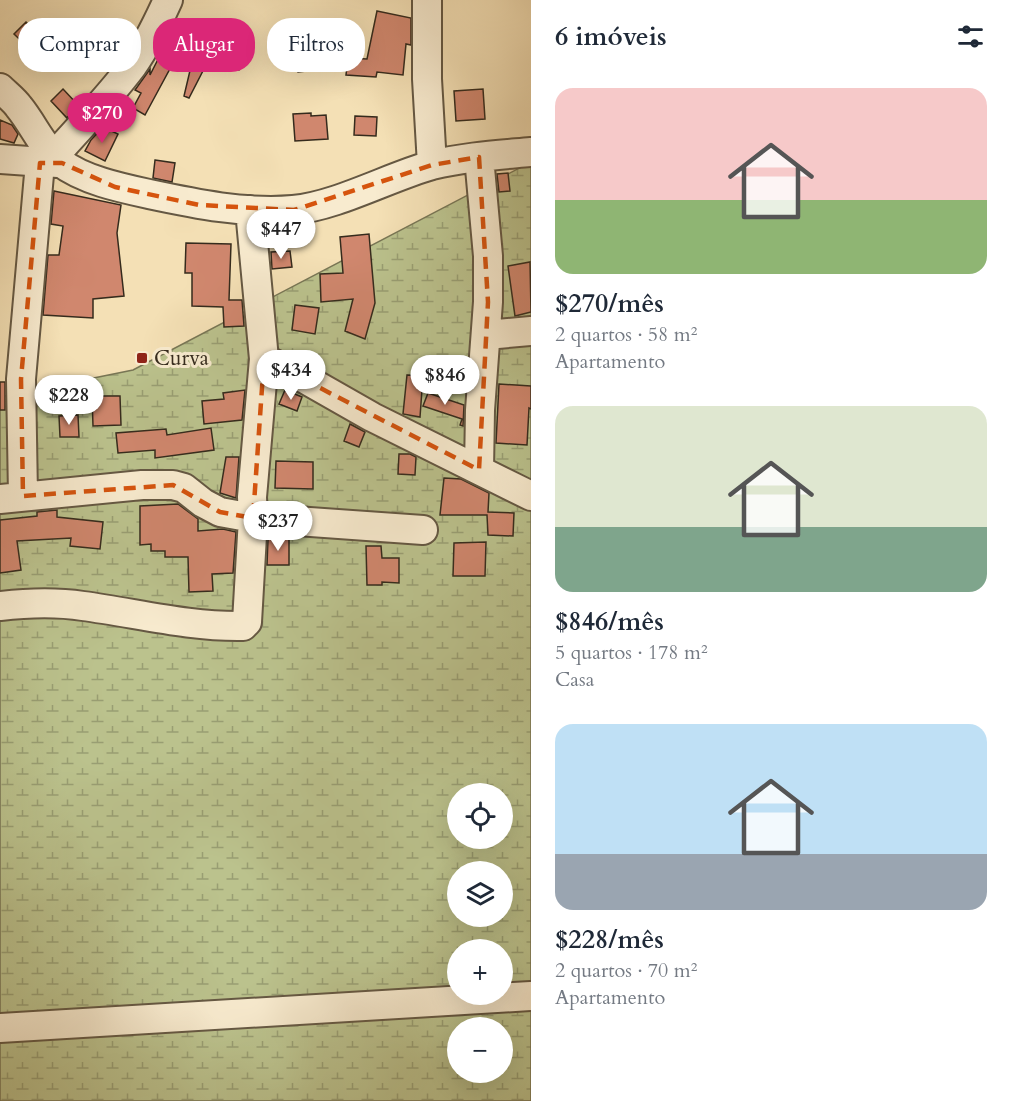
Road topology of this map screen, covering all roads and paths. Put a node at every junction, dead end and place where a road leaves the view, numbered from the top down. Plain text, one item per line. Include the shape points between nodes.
1 (168, 0) edge
2 (427, 0) edge
3 (0, 88) edge
4 (531, 152) edge
5 (479, 157) junction
6 (0, 159) edge
7 (52, 160) junction
8 (432, 165) junction
9 (250, 210) junction
10 (531, 331) edge
11 (486, 335) junction
12 (264, 359) junction
13 (479, 470) junction
14 (531, 496) edge
15 (12, 498) edge
16 (253, 518) junction
17 (423, 531) dead end
18 (0, 606) edge
19 (531, 996) edge
20 (0, 1028) edge

1 - 7 street via 133,64
2 - 8 street
3 - 7 street via 18,106
4 - 5 street
5 - 8 street
5 - 11 street via 488,256
6 - 7 street
7 - 9 street via 115,187 199,205
7 - 15 street via 21,380
8 - 9 street via 323,203 294,210
9 - 12 street
10 - 11 street
11 - 13 street
12 - 13 street
12 - 16 street
13 - 14 street
15 - 16 street via 173,485 220,512
16 - 17 street
16 - 18 street via 247,622 243,626 185,623 81,605
19 - 20 street

